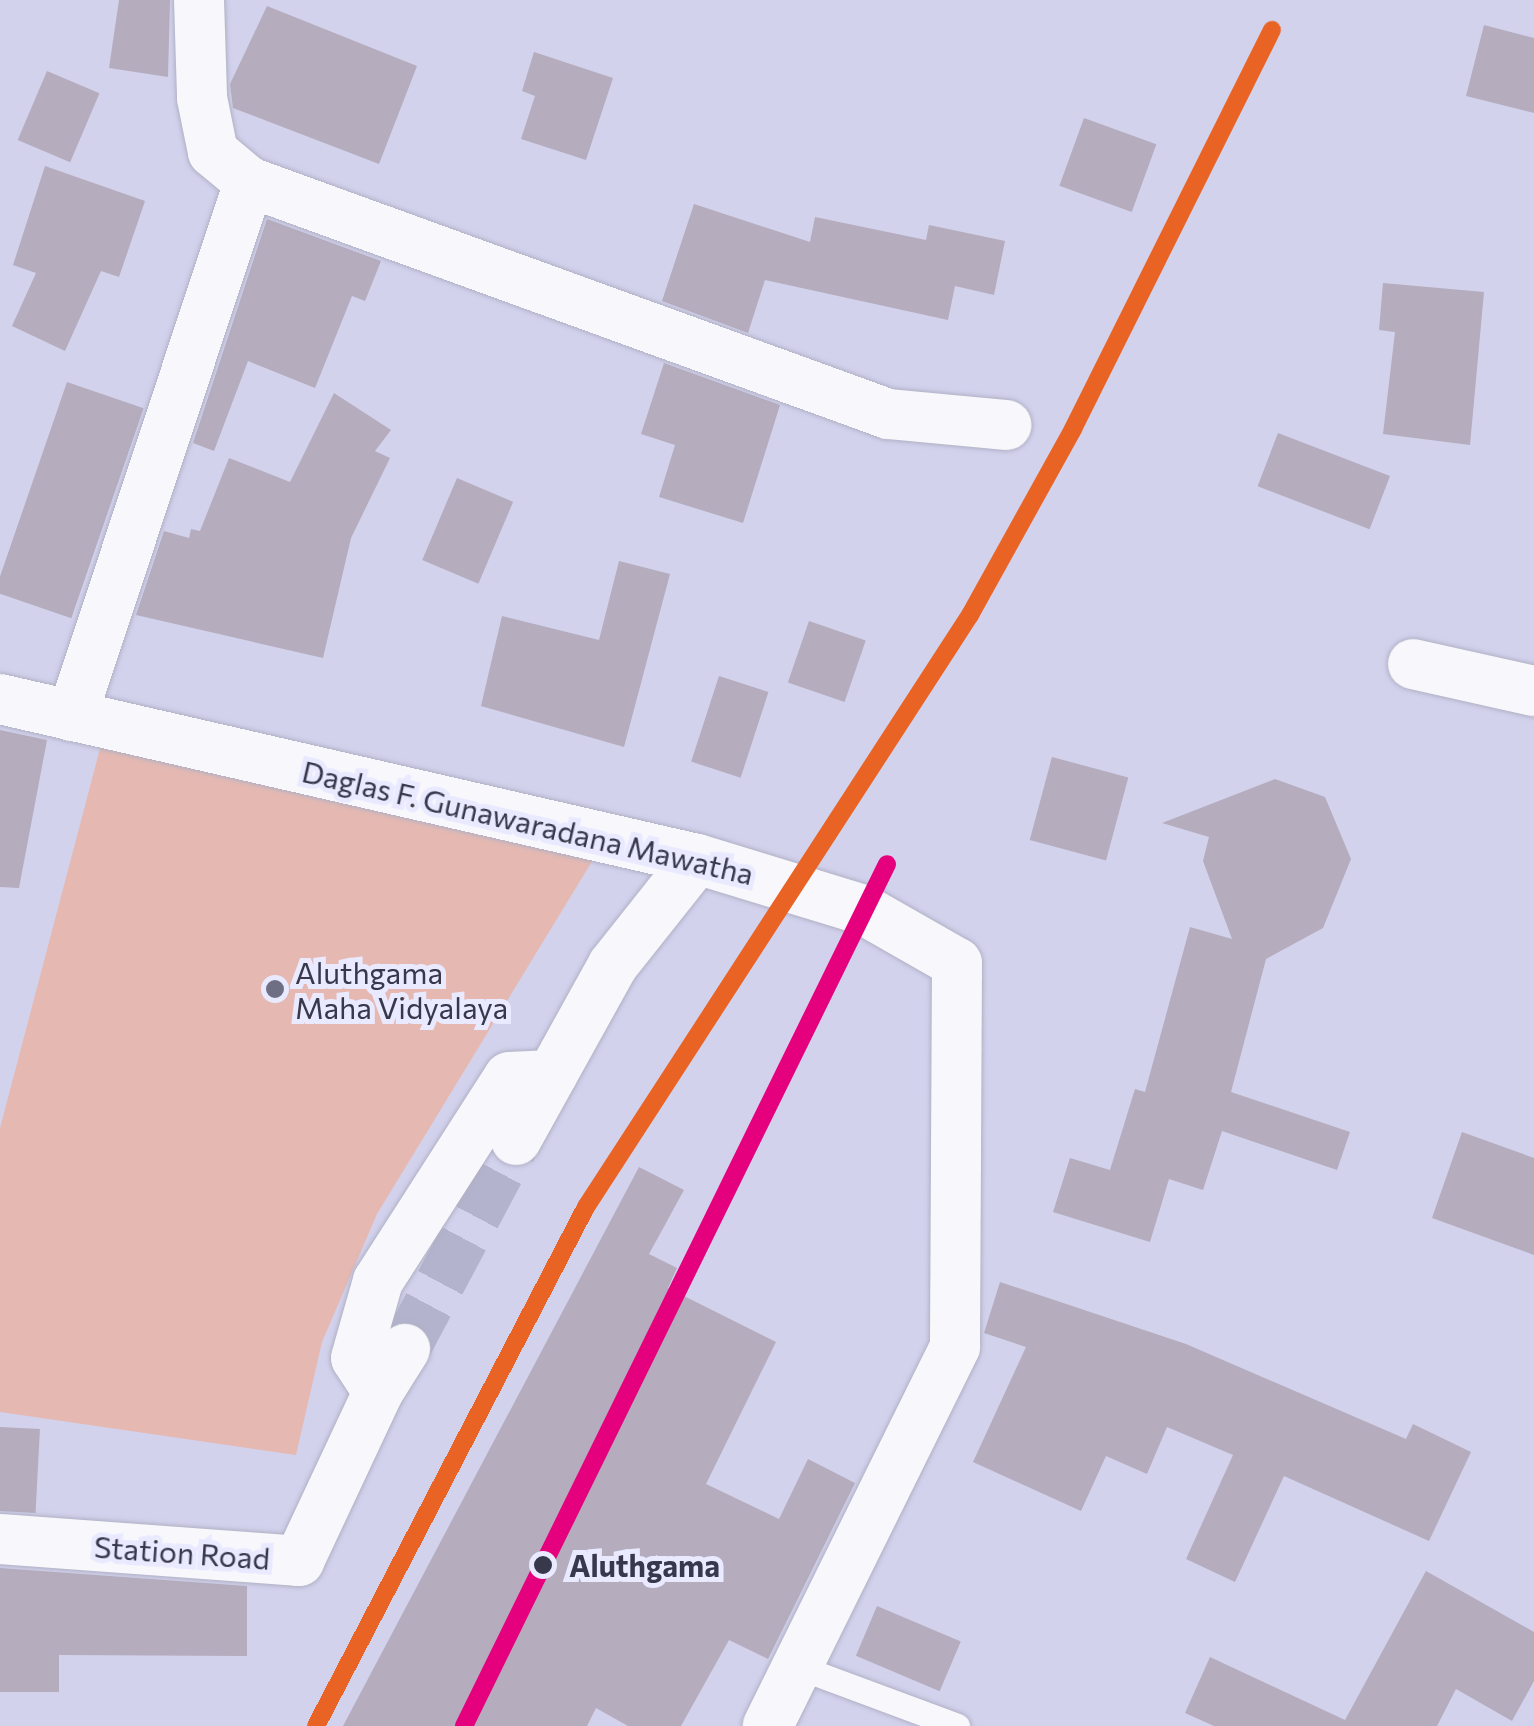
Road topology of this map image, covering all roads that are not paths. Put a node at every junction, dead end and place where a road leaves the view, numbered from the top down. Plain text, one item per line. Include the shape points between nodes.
1 (199, 0) edge
2 (249, 182) junction
3 (1006, 425) dead end
4 (1413, 664) dead end
5 (1534, 691) edge
6 (0, 700) edge
7 (72, 716) junction
8 (698, 859) junction
9 (552, 1075) junction
10 (516, 1140) tunnel mouth
11 (405, 1349) tunnel mouth
12 (378, 1392) junction
13 (0, 1539) edge
14 (796, 1666) junction
15 (768, 1726) edge
16 (957, 1726) edge

1 - 2 street via 202,98 213,152
2 - 3 street via 888,414
2 - 7 street
4 - 5 street
6 - 7 street, Daglas F. Gunawaradana Mawatha
7 - 8 street, Daglas F. Gunawaradana Mawatha
8 - 9 street via 613,965
8 - 14 street, Daglas F. Gunawaradana Mawatha via 864,910 958,963 955,1347
9 - 10 street
9 - 12 street via 509,1077 378,1281 356,1358
11 - 12 street, Station Road
12 - 13 street, Station Road via 299,1560
14 - 15 street, Daglas F. Gunawaradana Mawatha
14 - 16 lane

